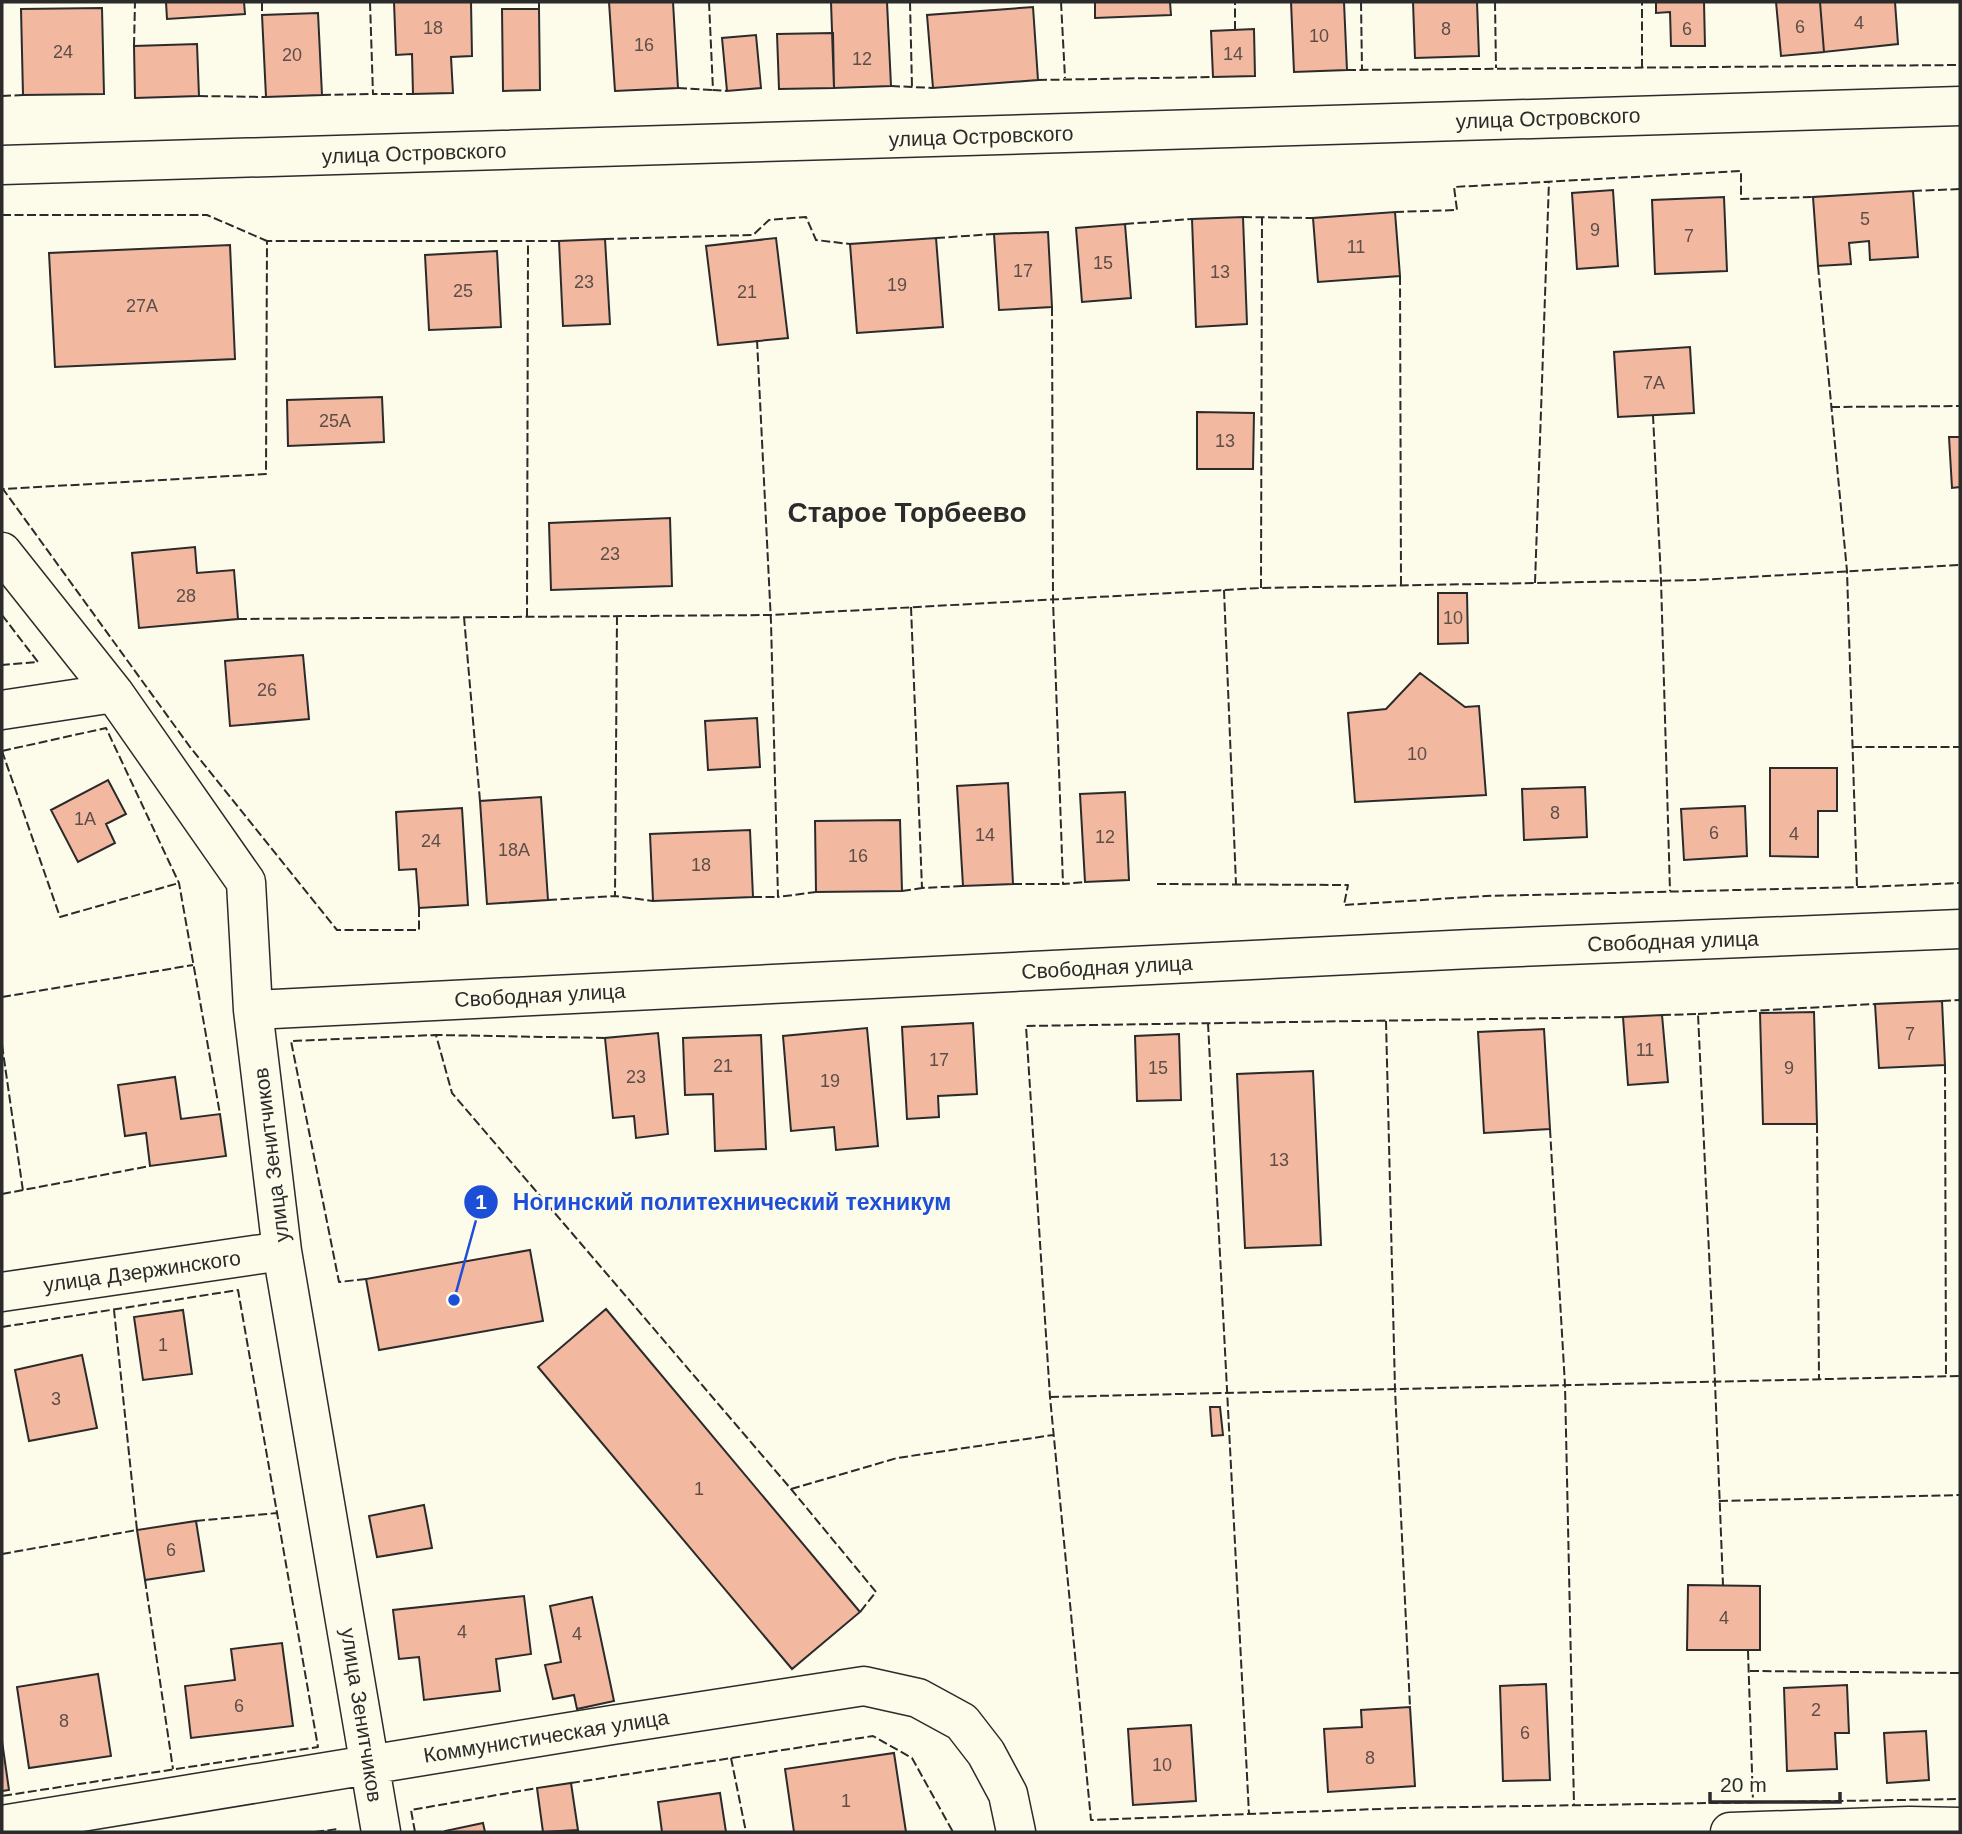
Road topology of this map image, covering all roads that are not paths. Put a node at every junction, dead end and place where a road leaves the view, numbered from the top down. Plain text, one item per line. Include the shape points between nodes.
1 (1960, 106) edge
2 (2, 165) edge
3 (2, 552) edge
4 (114, 693) junction
5 (2, 710) edge
6 (1960, 929) edge
7 (253, 1010) junction
8 (282, 1251) junction
9 (2, 1292) edge
10 (371, 1765) junction
11 (2, 1825) edge
12 (1960, 1827) edge
13 (381, 1832) edge
14 (1016, 1832) edge
15 (1730, 1832) edge

1 - 2 street, улица Островского
3 - 4 street, улица Зенитчиков
4 - 5 street
4 - 7 street, улица Зенитчиков via 246,882
6 - 7 street, Свободная улица
7 - 8 street, улица Зенитчиков
8 - 9 street, улица Дзержинского
8 - 10 street, улица Зенитчиков
10 - 11 street, Коммунистическая улица
10 - 13 street, улица Зенитчиков
10 - 14 street, Коммунистическая улица via 864,1686 918,1698 962,1722 986,1753 1008,1794
12 - 15 street

